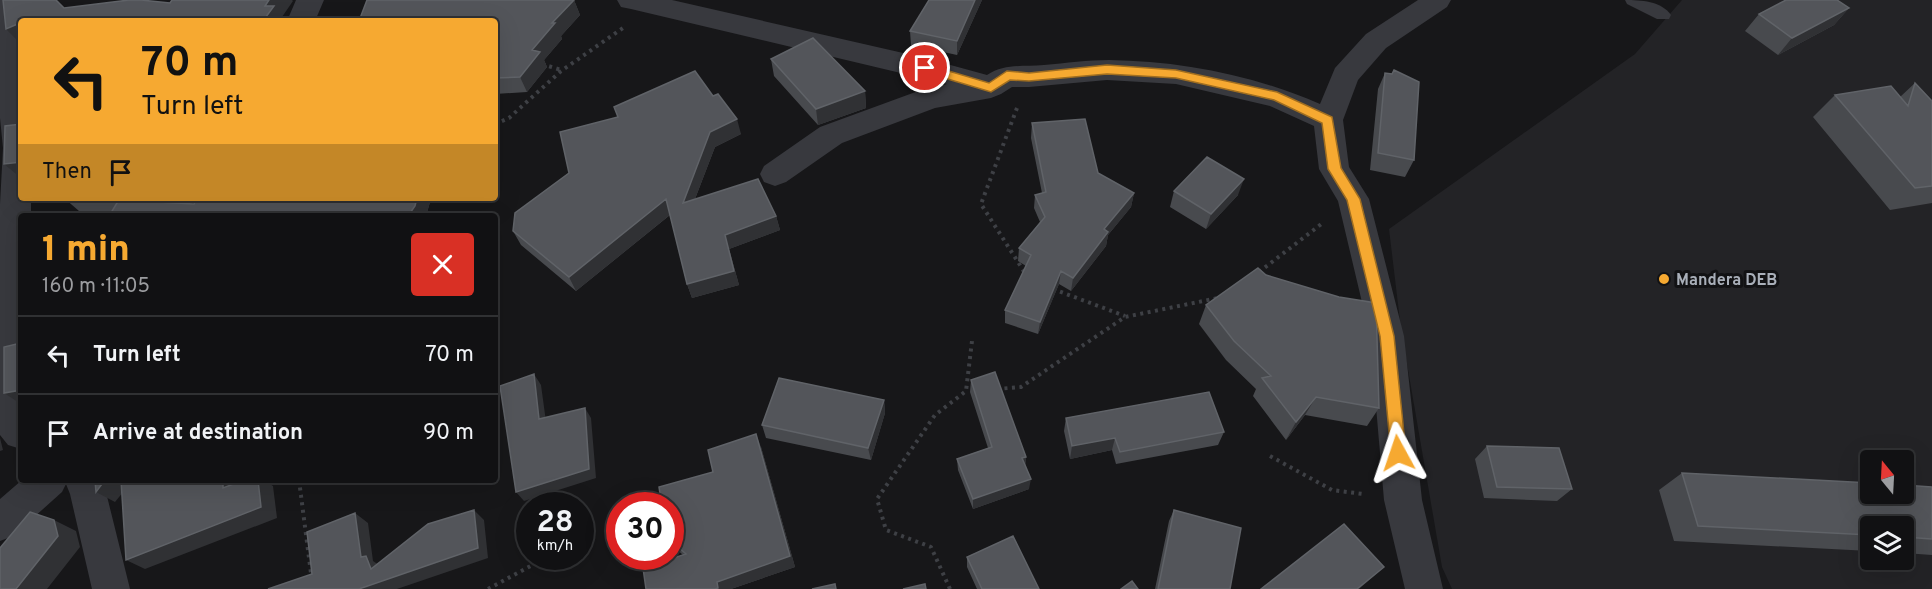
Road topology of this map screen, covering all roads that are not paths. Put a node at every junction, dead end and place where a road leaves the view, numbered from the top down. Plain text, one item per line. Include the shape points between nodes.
1 (2, 0) edge
2 (310, 0) edge
3 (1437, 0) edge
4 (1633, 0) edge
5 (643, 3) edge
6 (1663, 15) dead end
7 (302, 18) edge
8 (991, 87) junction
9 (1328, 120) junction
10 (18, 148) edge
11 (18, 148) edge
12 (775, 174) dead end
13 (18, 430) edge
14 (46, 483) edge
15 (85, 483) edge
16 (0, 523) edge
17 (111, 589) edge
18 (1424, 589) edge

1 - 11 street
2 - 7 street
3 - 9 street via 1376,41 1345,75
4 - 6 lane
5 - 8 street
8 - 9 street via 1007,76 1107,70 1176,74 1277,97
8 - 12 street via 931,98 831,135
9 - 18 street via 1334,169 1353,199 1387,336 1403,500
10 - 13 street via 13,263 17,372 14,427
14 - 16 street
15 - 17 street

